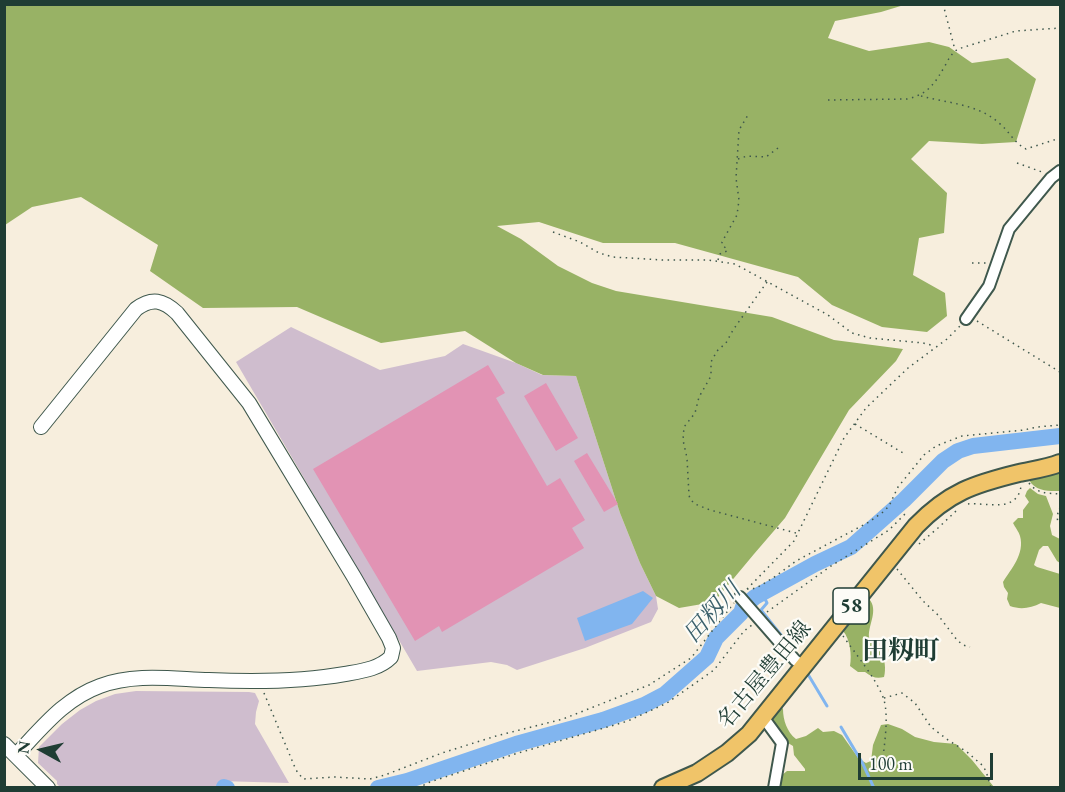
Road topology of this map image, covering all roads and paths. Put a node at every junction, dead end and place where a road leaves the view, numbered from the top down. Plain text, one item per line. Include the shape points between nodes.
1 (943, 4) edge
2 (1060, 28) edge
3 (955, 51) junction
4 (920, 96) junction
5 (828, 100) dead end
6 (1060, 110) edge
7 (1060, 114) edge
8 (748, 115) dead end
9 (1060, 138) edge
10 (778, 148) dead end
11 (737, 160) junction
12 (1017, 163) dead end
13 (1060, 171) edge
14 (1050, 179) junction
15 (553, 232) dead end
16 (717, 261) junction
17 (972, 263) dead end
18 (997, 264) junction
19 (767, 281) junction
20 (966, 319) junction
21 (936, 346) junction
22 (1060, 372) edge
23 (854, 423) junction
24 (1060, 425) edge
25 (41, 427) dead end
26 (903, 453) dead end
27 (1060, 463) edge
28 (1022, 473) junction
29 (1060, 494) edge
30 (963, 506) dead end
31 (1060, 507) edge
32 (957, 509) dead end
33 (906, 513) dead end
34 (1060, 524) edge
35 (797, 533) junction
36 (919, 544) dead end
37 (889, 559) junction
38 (742, 599) joint
39 (762, 616) junction
40 (835, 626) junction
41 (970, 647) dead end
42 (803, 666) junction
43 (263, 682) junction
44 (883, 698) junction
45 (763, 717) junction
46 (4, 744) edge
47 (16, 754) junction
48 (882, 766) dead end
49 (48, 788) edge
50 (418, 788) edge
51 (663, 788) edge
52 (774, 788) edge
53 (992, 788) edge

1 - 3 path
2 - 3 path via 1016,31
3 - 4 path
4 - 5 path
4 - 9 path via 979,110 1026,149
6 - 7 path
8 - 11 path via 739,130
10 - 11 path via 766,157
11 - 16 path via 737,215 722,242 727,251
12 - 14 path
13 - 14 street
14 - 18 street via 1009,229
15 - 16 path via 613,257
16 - 19 path via 735,264
17 - 18 path
18 - 20 street via 989,286
19 - 21 path via 852,333
19 - 35 path via 717,351 711,362 711,376 684,427 689,495 695,504 710,510
20 - 21 path
20 - 22 path via 976,321
21 - 23 path via 908,368
23 - 26 path
23 - 35 path
24 - 35 path via 962,436 936,446 898,487 883,512 758,587 747,589 794,541
25 - 43 street via 136,309 152,301 169,305 177,313 249,403 393,648 392,657 385,663 362,671 309,680
27 - 28 main road, 名古屋豊田線 / 58
28 - 29 path via 1033,489
28 - 30 path via 1021,490 1013,501
28 - 37 main road, 名古屋豊田線 / 58 via 959,491 940,503
31 - 34 path
32 - 36 path
33 - 39 path via 889,530
37 - 40 main road, 名古屋豊田線 / 58
37 - 41 path via 957,640
38 - 39 street
38 - 43 path via 731,607 691,658 649,685 563,719 496,736 370,779 303,779 296,771 264,694
39 - 42 street
39 - 50 path via 744,631 714,670 667,703 628,722 505,757
40 - 42 main road, 名古屋豊田線 / 58
40 - 44 path
42 - 45 main road, 名古屋豊田線 / 58
43 - 47 street via 141,678 101,685 61,708
44 - 48 path via 886,730
44 - 53 path via 902,693 915,703 931,727 982,765
45 - 51 main road, 名古屋豊田線 / 58 via 728,753
45 - 52 street via 782,743
46 - 47 street
47 - 49 street

